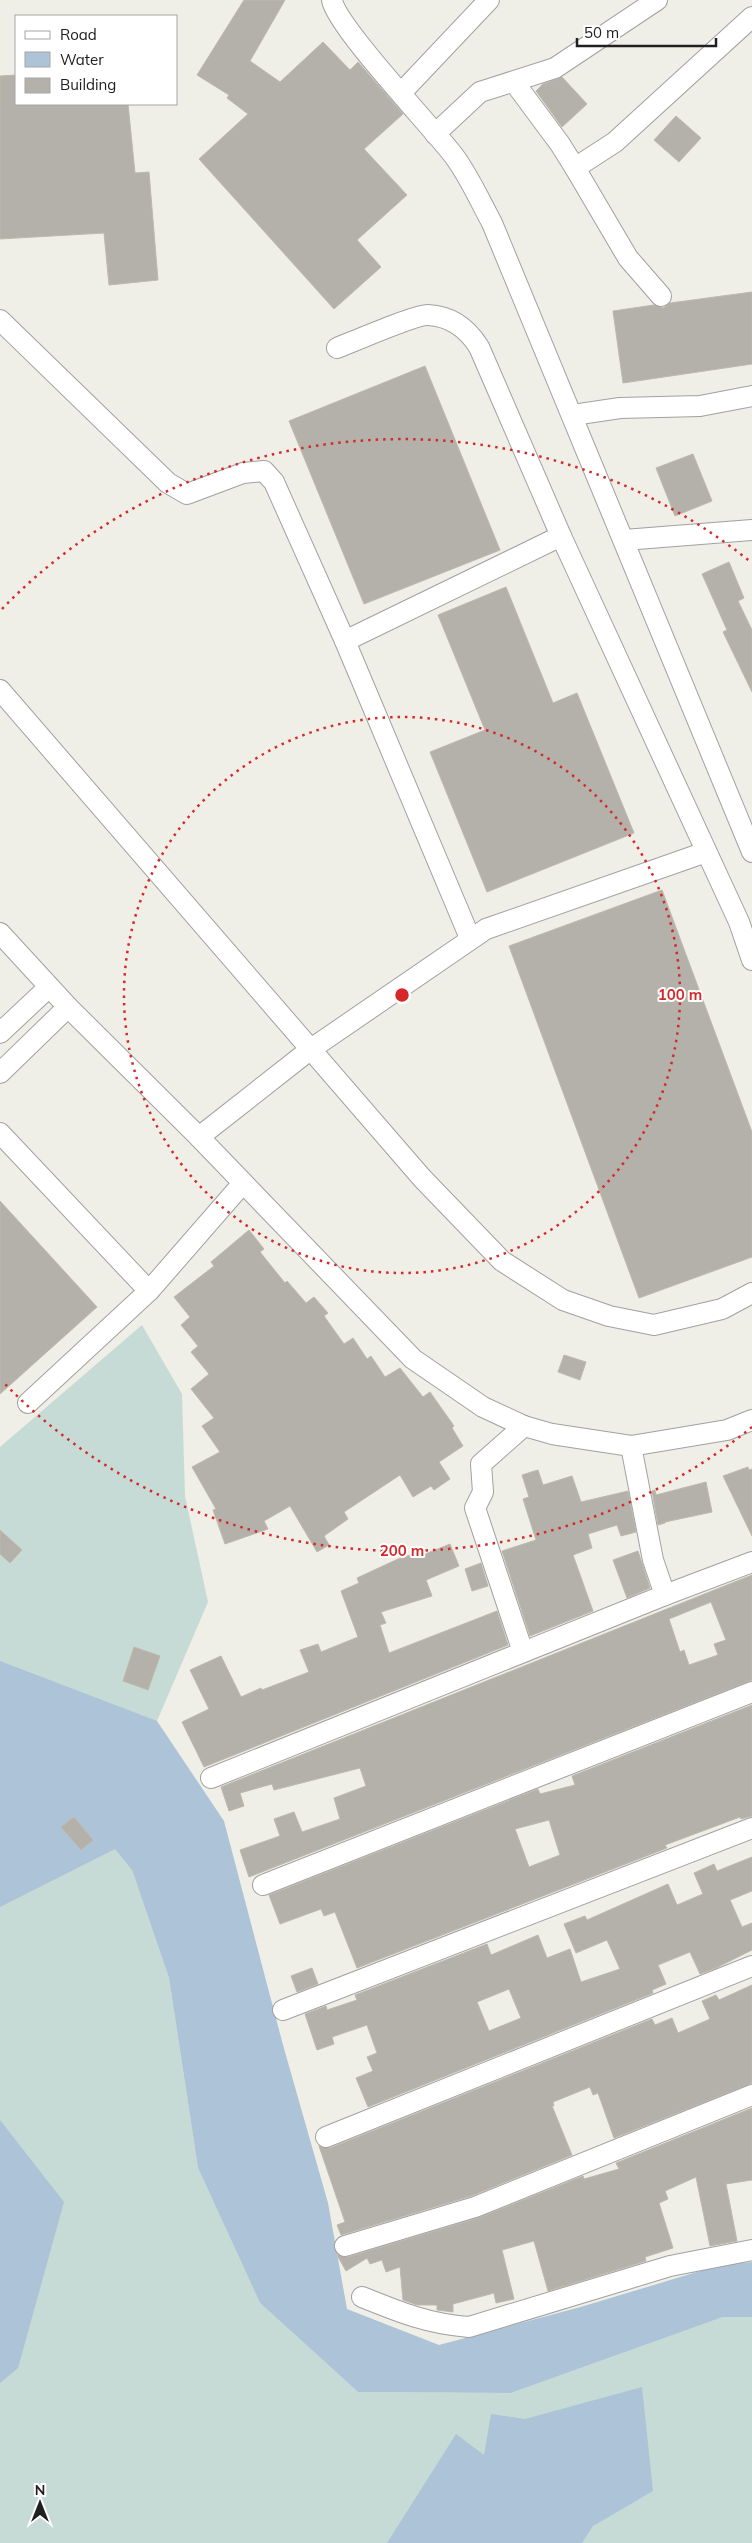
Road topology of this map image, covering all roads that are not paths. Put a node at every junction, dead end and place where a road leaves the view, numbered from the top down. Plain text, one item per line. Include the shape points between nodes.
1 (332, 0) edge
2 (489, 0) edge
3 (656, 0) edge
4 (752, 17) edge
5 (514, 82) junction
6 (401, 93) junction
7 (435, 134) junction
8 (575, 168) junction
9 (661, 296) dead end
10 (3, 329) edge
11 (336, 348) dead end
12 (752, 396) edge
13 (573, 415) junction
14 (752, 530) edge
15 (561, 536) junction
16 (624, 540) junction
17 (346, 641) junction
18 (0, 690) edge
19 (706, 852) junction
20 (752, 852) edge
21 (0, 933) edge
22 (470, 938) junction
23 (752, 960) edge
24 (49, 987) junction
25 (68, 1007) junction
26 (0, 1033) edge
27 (311, 1049) junction
28 (0, 1073) edge
29 (0, 1133) edge
30 (198, 1137) junction
31 (243, 1183) junction
32 (149, 1291) junction
33 (752, 1293) edge
34 (28, 1403) dead end
35 (752, 1420) edge
36 (524, 1426) junction
37 (631, 1446) junction
38 (752, 1562) edge
39 (665, 1595) junction
40 (523, 1652) junction
41 (752, 1692) edge
42 (211, 1778) dead end
43 (752, 1828) edge
44 (263, 1884) dead end
45 (752, 1966) edge
46 (283, 2010) dead end
47 (752, 2095) edge
48 (326, 2137) dead end
49 (345, 2246) dead end
50 (752, 2250) edge
51 (362, 2297) dead end

1 - 6 street via 350,32
2 - 6 street
3 - 5 street via 555,68
4 - 8 street via 615,142
5 - 7 street via 480,92
5 - 8 street
6 - 7 street
7 - 13 street via 456,158 492,223
8 - 9 street via 628,258
10 - 17 street via 168,483 187,494 243,473 264,471 274,482
11 - 15 street via 427,314 451,319 469,332 479,346
12 - 13 street via 700,406 620,408
13 - 16 street
14 - 16 street
15 - 17 street
15 - 19 street
16 - 20 street
17 - 22 street
18 - 27 street
19 - 22 street via 486,929
19 - 23 street via 739,922
21 - 24 street
22 - 27 street
24 - 25 street
24 - 26 street
25 - 28 street
25 - 30 street
27 - 30 street
27 - 33 street via 422,1178 502,1261 562,1300 609,1316 654,1324 722,1309
29 - 32 street
30 - 31 street
31 - 32 street
31 - 36 street via 413,1359 483,1407
32 - 34 street
35 - 37 street via 727,1430
36 - 37 street via 552,1434
36 - 40 street via 481,1464 483,1492 474,1508
37 - 39 street via 653,1560
38 - 39 street
39 - 40 street
40 - 42 street
41 - 44 street
43 - 46 street
45 - 48 street
47 - 49 street via 474,2207
50 - 51 street via 670,2266 469,2326 441,2325 407,2316

